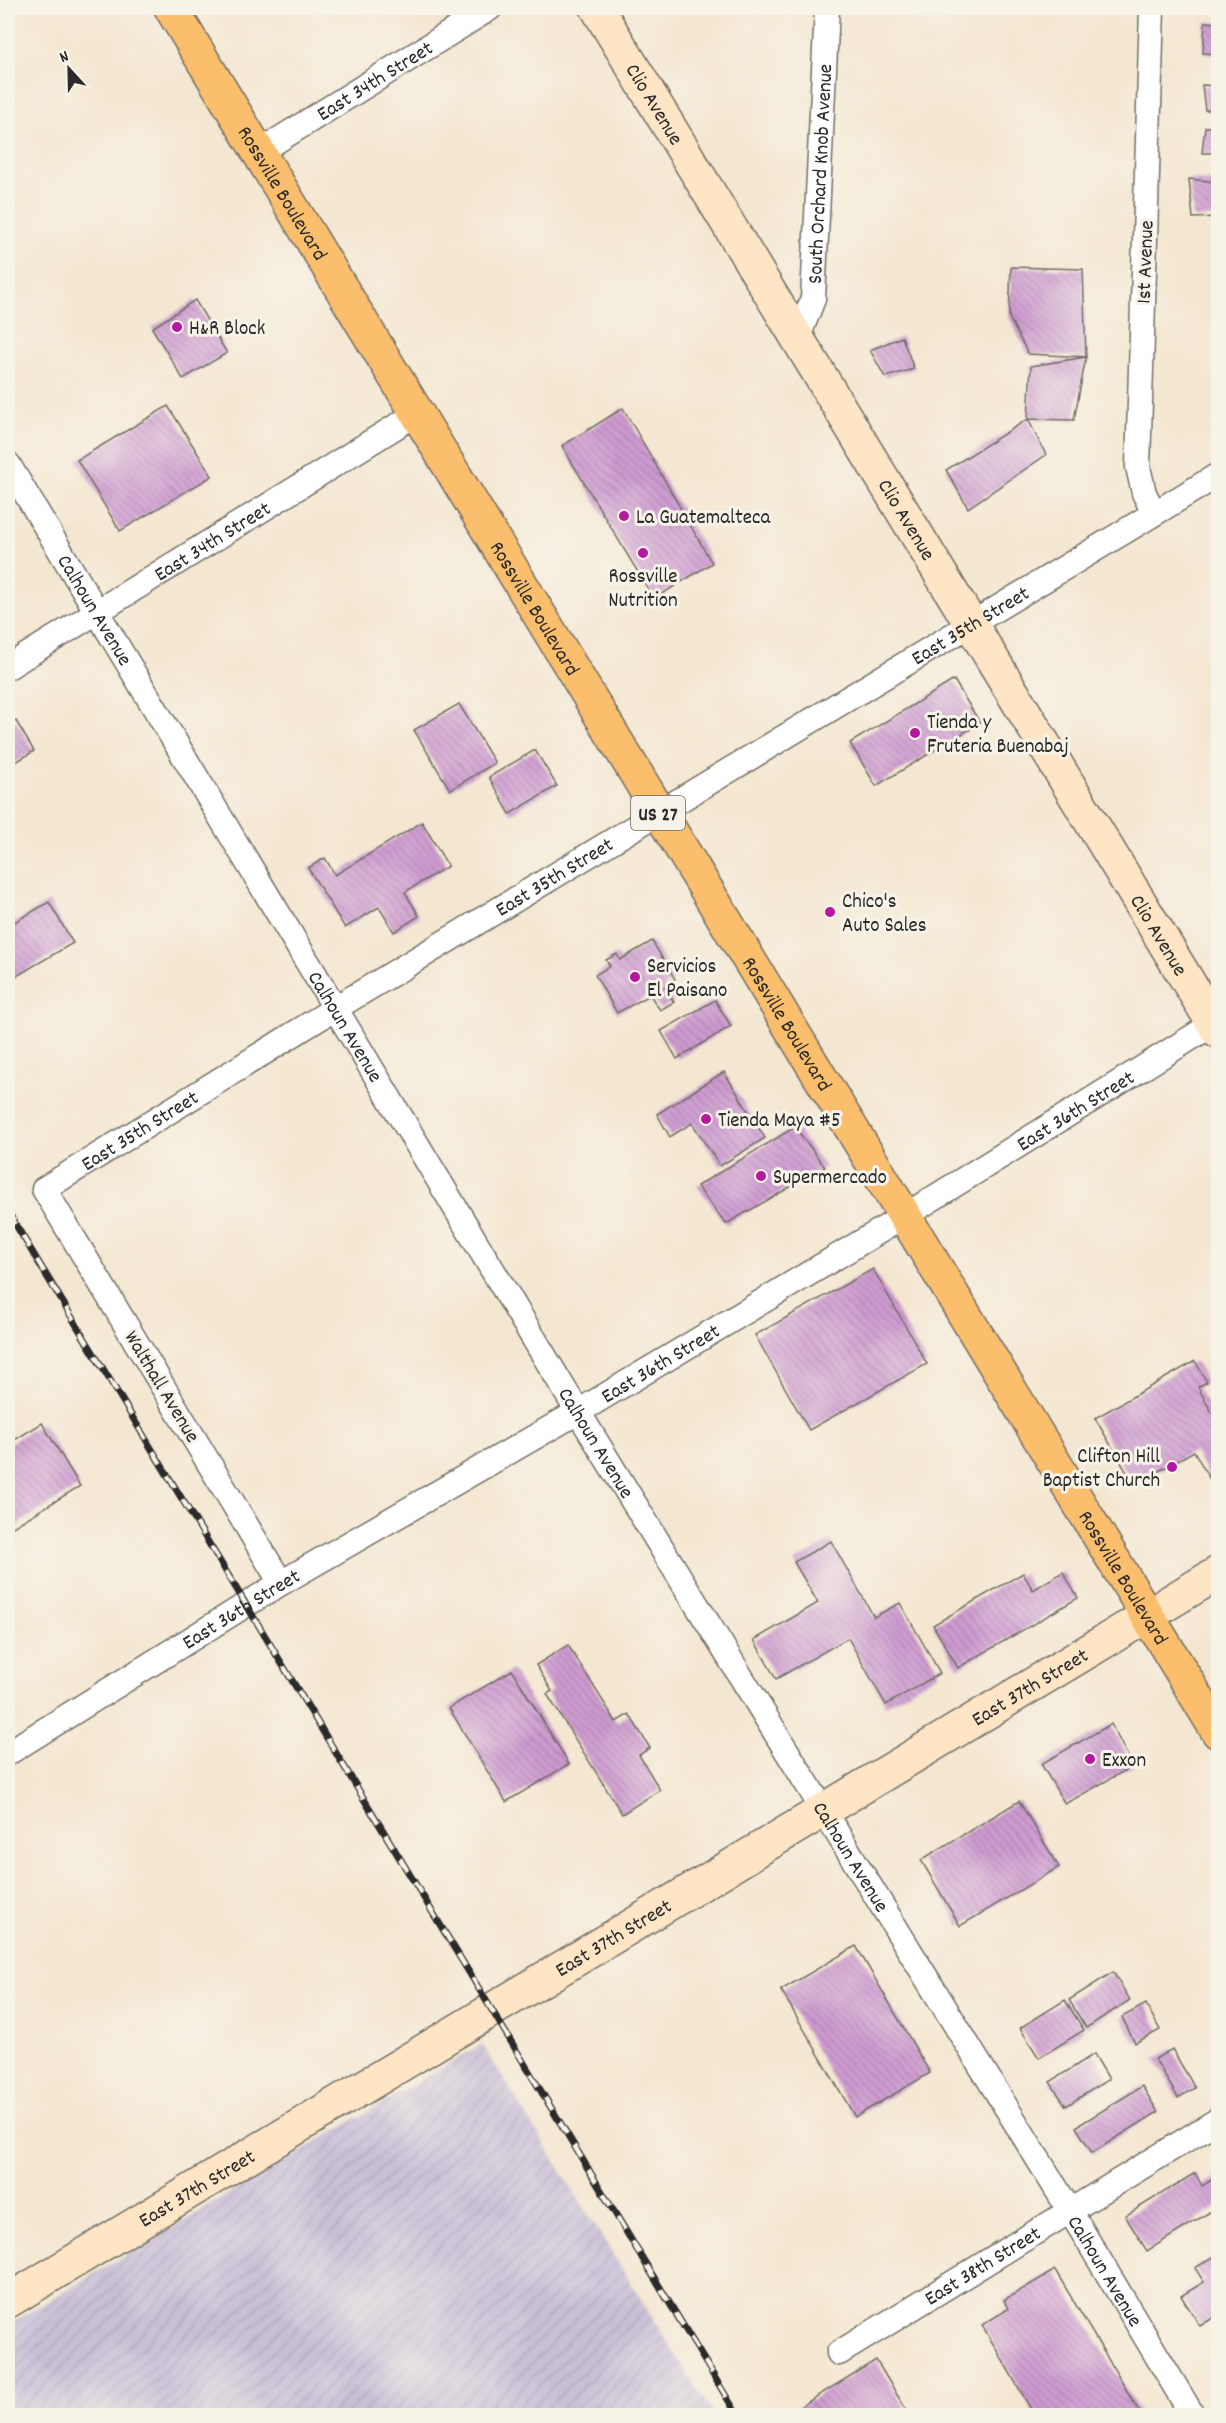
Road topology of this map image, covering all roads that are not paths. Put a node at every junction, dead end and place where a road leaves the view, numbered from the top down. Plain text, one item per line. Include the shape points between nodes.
1 (171, 8) edge
2 (490, 8) edge
3 (597, 8) edge
4 (827, 8) edge
5 (1152, 8) edge
6 (259, 152) junction
7 (798, 337) junction
8 (416, 414) junction
9 (8, 464) edge
10 (1218, 475) edge
11 (1154, 513) junction
12 (97, 613) junction
13 (969, 623) junction
14 (8, 667) edge
15 (659, 814) junction
16 (334, 1009) junction
17 (1217, 1025) edge
18 (44, 1189) joint
19 (903, 1217) junction
20 (578, 1412) junction
21 (1218, 1573) edge
22 (281, 1583) junction
23 (1148, 1617) junction
24 (1218, 1732) edge
25 (8, 1753) edge
26 (824, 1812) junction
27 (1218, 2120) edge
28 (1070, 2211) junction
29 (8, 2301) edge
30 (839, 2353) dead end
31 (1193, 2415) edge

1 - 6 highway, Rossville Boulevard / US 27
2 - 6 street, East 34th Street
3 - 7 main road, Clio Avenue
4 - 7 street, South Orchard Knob Avenue via 813,299
5 - 11 street, 1st Avenue via 1138,467
6 - 8 highway, Rossville Boulevard / US 27
7 - 13 main road, Clio Avenue
8 - 12 street, East 34th Street
8 - 15 highway, Rossville Boulevard / US 27
9 - 12 street, Calhoun Avenue
10 - 11 street, East 35th Street
11 - 13 street, East 35th Street
12 - 14 street, East 34th Street
12 - 16 street, Calhoun Avenue
13 - 15 street, East 35th Street
13 - 17 main road, Clio Avenue
15 - 16 street, East 35th Street
15 - 19 highway, Rossville Boulevard / US 27
16 - 18 street, East 35th Street
16 - 20 street, Calhoun Avenue
17 - 19 street, East 36th Street
18 - 22 street, Walthall Avenue
19 - 20 street, East 36th Street
19 - 23 highway, Rossville Boulevard / US 27
20 - 22 street, East 36th Street
20 - 26 street, Calhoun Avenue
21 - 23 main road, East 37th Street
22 - 25 street, East 36th Street
23 - 24 highway, Rossville Boulevard / US 27
23 - 26 main road, East 37th Street
26 - 28 street, Calhoun Avenue
26 - 29 main road, East 37th Street
27 - 28 street, East 38th Street
28 - 30 street, East 38th Street
28 - 31 street, Calhoun Avenue

